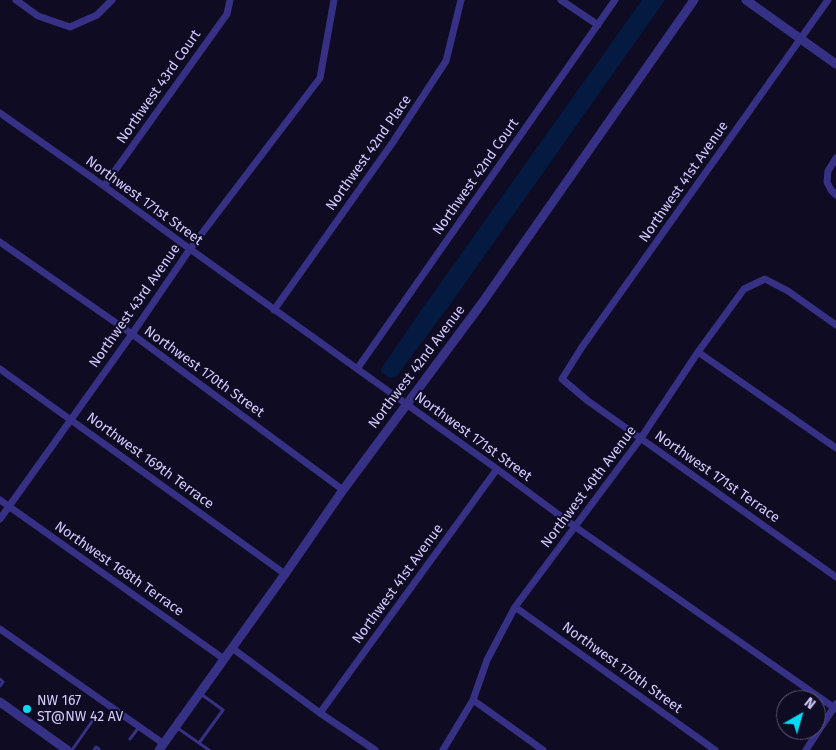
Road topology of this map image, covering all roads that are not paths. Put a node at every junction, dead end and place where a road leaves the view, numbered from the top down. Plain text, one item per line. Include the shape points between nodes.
1 (16, 0) edge
2 (112, 0) edge
3 (230, 0) edge
4 (334, 0) edge
5 (461, 0) edge
6 (561, 0) edge
7 (615, 0) edge
8 (694, 0) edge
9 (746, 0) edge
10 (828, 0) edge
11 (598, 25) junction
12 (800, 39) junction
13 (836, 64) edge
14 (0, 113) edge
15 (836, 158) edge
16 (104, 186) junction
17 (836, 195) edge
18 (0, 242) edge
19 (190, 249) junction
20 (274, 310) junction
21 (836, 325) edge
22 (132, 334) junction
23 (698, 352) junction
24 (0, 368) edge
25 (357, 369) junction
26 (562, 379) joint
27 (406, 404) junction
28 (71, 420) junction
29 (641, 438) junction
30 (836, 448) edge
31 (497, 469) junction
32 (343, 490) junction
33 (0, 500) edge
34 (9, 507) junction
35 (0, 519) edge
36 (574, 526) junction
37 (285, 574) junction
38 (836, 577) edge
39 (515, 607) junction
40 (0, 629) edge
41 (232, 648) junction
42 (224, 659) junction
43 (0, 680) edge
44 (0, 686) edge
45 (200, 694) junction
46 (473, 700) junction
47 (0, 702) edge
48 (835, 707) edge
49 (320, 713) junction
50 (93, 720) dead end
51 (139, 726) junction
52 (176, 727) junction
53 (130, 739) dead end
54 (199, 743) junction
55 (164, 748) edge
56 (67, 750) edge
57 (72, 750) edge
58 (209, 750) edge
59 (375, 750) edge
60 (443, 750) edge
61 (543, 750) edge
62 (715, 750) edge
63 (806, 750) edge

1 - 2 street via 38,16 70,27 97,15
3 - 16 street, Northwest 43rd Court via 227,14
4 - 19 street, Northwest 43rd Avenue via 320,78
5 - 20 street, Northwest 42nd Place via 446,61
6 - 11 street
7 - 11 street, Northwest 42nd Court
8 - 27 street, Northwest 42nd Avenue via 482,303
9 - 12 street
10 - 12 street, Northwest 41st Avenue
11 - 25 street, Northwest 42nd Court
12 - 13 street
12 - 26 street, Northwest 41st Avenue
14 - 16 street, Northwest 171st Street
15 - 17 street via 828,171 827,182
16 - 19 street, Northwest 171st Street
18 - 22 street, Northwest 170th Street
19 - 20 street, Northwest 171st Street
19 - 22 street, Northwest 43rd Avenue
20 - 25 street, Northwest 171st Street
21 - 23 street, Northwest 40th Avenue via 765,279 744,289
22 - 28 street, Northwest 43rd Avenue
22 - 32 street, Northwest 170th Street
23 - 29 street, Northwest 40th Avenue
23 - 30 street
24 - 28 street, Northwest 169th Terrace
25 - 27 street, Northwest 171st Street
26 - 29 street, Northwest 171st Terrace
27 - 31 street, Northwest 171st Street
27 - 32 street, Northwest 42nd Avenue
28 - 34 street, Northwest 43rd Avenue
28 - 37 street, Northwest 169th Terrace
29 - 36 street, Northwest 40th Avenue
29 - 38 street, Northwest 171st Terrace
31 - 36 street, Northwest 171st Street
31 - 49 street, Northwest 41st Avenue
32 - 37 street, Northwest 42nd Avenue
33 - 34 street, Northwest 168th Terrace
34 - 35 street, Northwest 43rd Avenue
34 - 42 street, Northwest 168th Terrace
36 - 39 street, Northwest 40th Avenue
36 - 48 street, Northwest 171st Street
37 - 41 street, Northwest 42nd Avenue
39 - 46 street, Northwest 40th Avenue via 487,660
39 - 62 street, Northwest 170th Street
40 - 51 street
41 - 42 street, Northwest 42nd Avenue
41 - 49 street
42 - 45 street, Northwest 42nd Avenue
43 - 44 lane via 3,682
45 - 52 street, Northwest 42nd Avenue
45 - 54 lane via 223,710
46 - 60 street, Northwest 40th Avenue
46 - 61 street
47 - 56 street
48 - 63 street
49 - 59 street
50 - 57 lane
51 - 53 lane
51 - 55 street
52 - 54 lane
52 - 55 street, Northwest 42nd Avenue
54 - 58 lane

